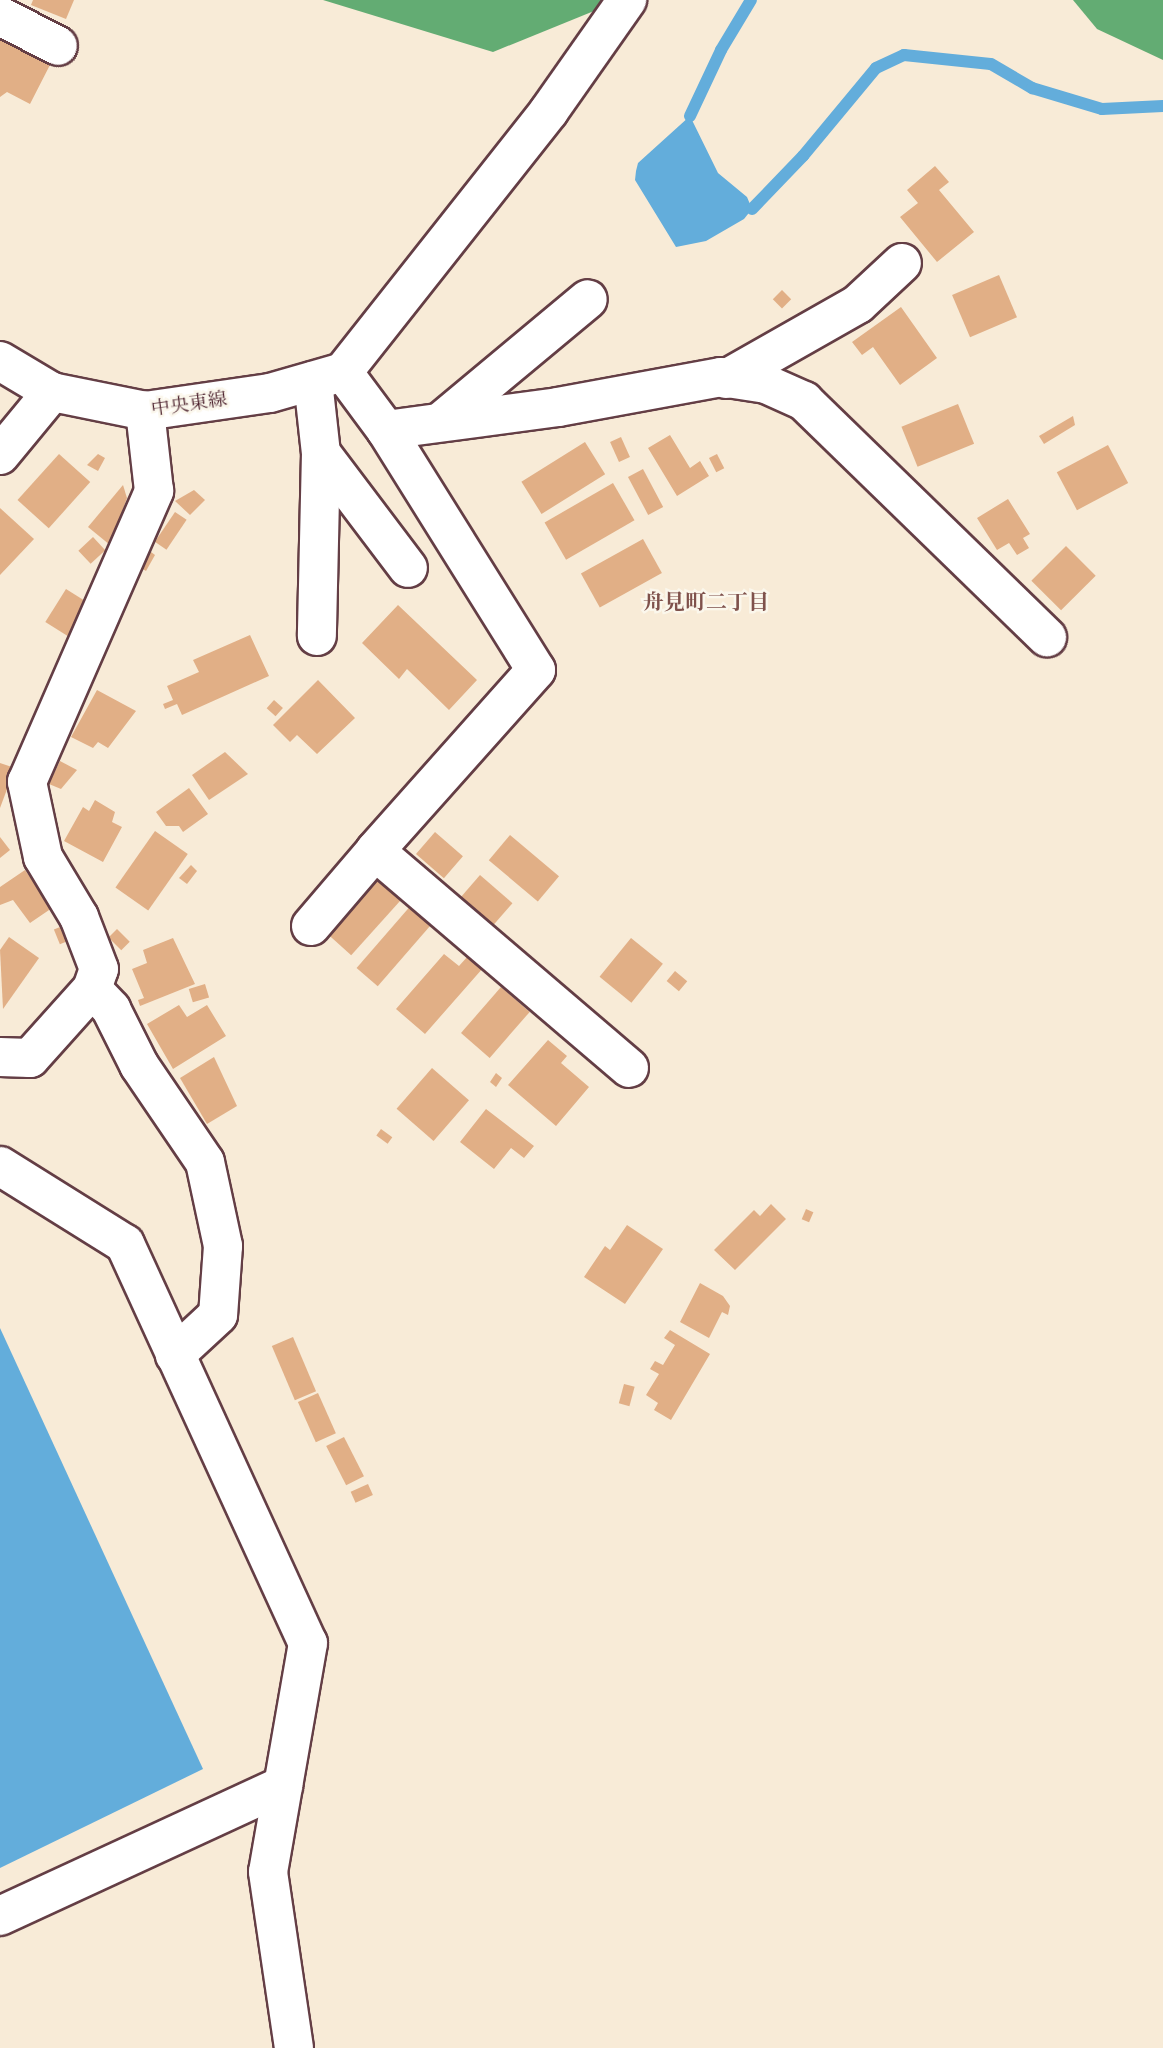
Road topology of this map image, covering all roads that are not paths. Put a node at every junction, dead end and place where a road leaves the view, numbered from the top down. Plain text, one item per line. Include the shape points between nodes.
1 (627, 0) edge
2 (0, 16) edge
3 (58, 46) dead end
4 (902, 263) dead end
5 (588, 299) dead end
6 (0, 361) edge
7 (328, 376) junction
8 (726, 379) junction
9 (52, 392) junction
10 (145, 411) junction
11 (444, 419) junction
12 (386, 430) junction
13 (321, 453) junction
14 (0, 454) edge
15 (408, 568) dead end
16 (317, 636) dead end
17 (1047, 637) dead end
18 (375, 851) junction
19 (311, 926) dead end
20 (92, 989) junction
21 (0, 1057) edge
22 (629, 1068) dead end
23 (0, 1166) edge
24 (175, 1355) junction
25 (283, 1786) junction
26 (0, 1916) edge
27 (294, 2048) edge

1 - 7 street via 549,111
2 - 3 street
4 - 8 street via 859,304
5 - 11 street
6 - 9 street, 中央東線
7 - 10 street, 中央東線 via 270,393
7 - 12 street
7 - 13 street
8 - 11 street via 558,407
8 - 17 street via 766,384 804,401
9 - 10 street, 中央東線
9 - 14 street
10 - 20 street via 154,491 27,782 43,857 79,917 99,969
11 - 12 street
12 - 18 street via 536,670
13 - 15 street
13 - 16 street
18 - 19 street
18 - 22 street
20 - 21 street via 30,1058
20 - 24 street via 111,1009 139,1065 205,1162 223,1246 218,1315
23 - 24 street via 125,1244
24 - 25 street via 308,1643
25 - 26 street
25 - 27 street via 268,1872

